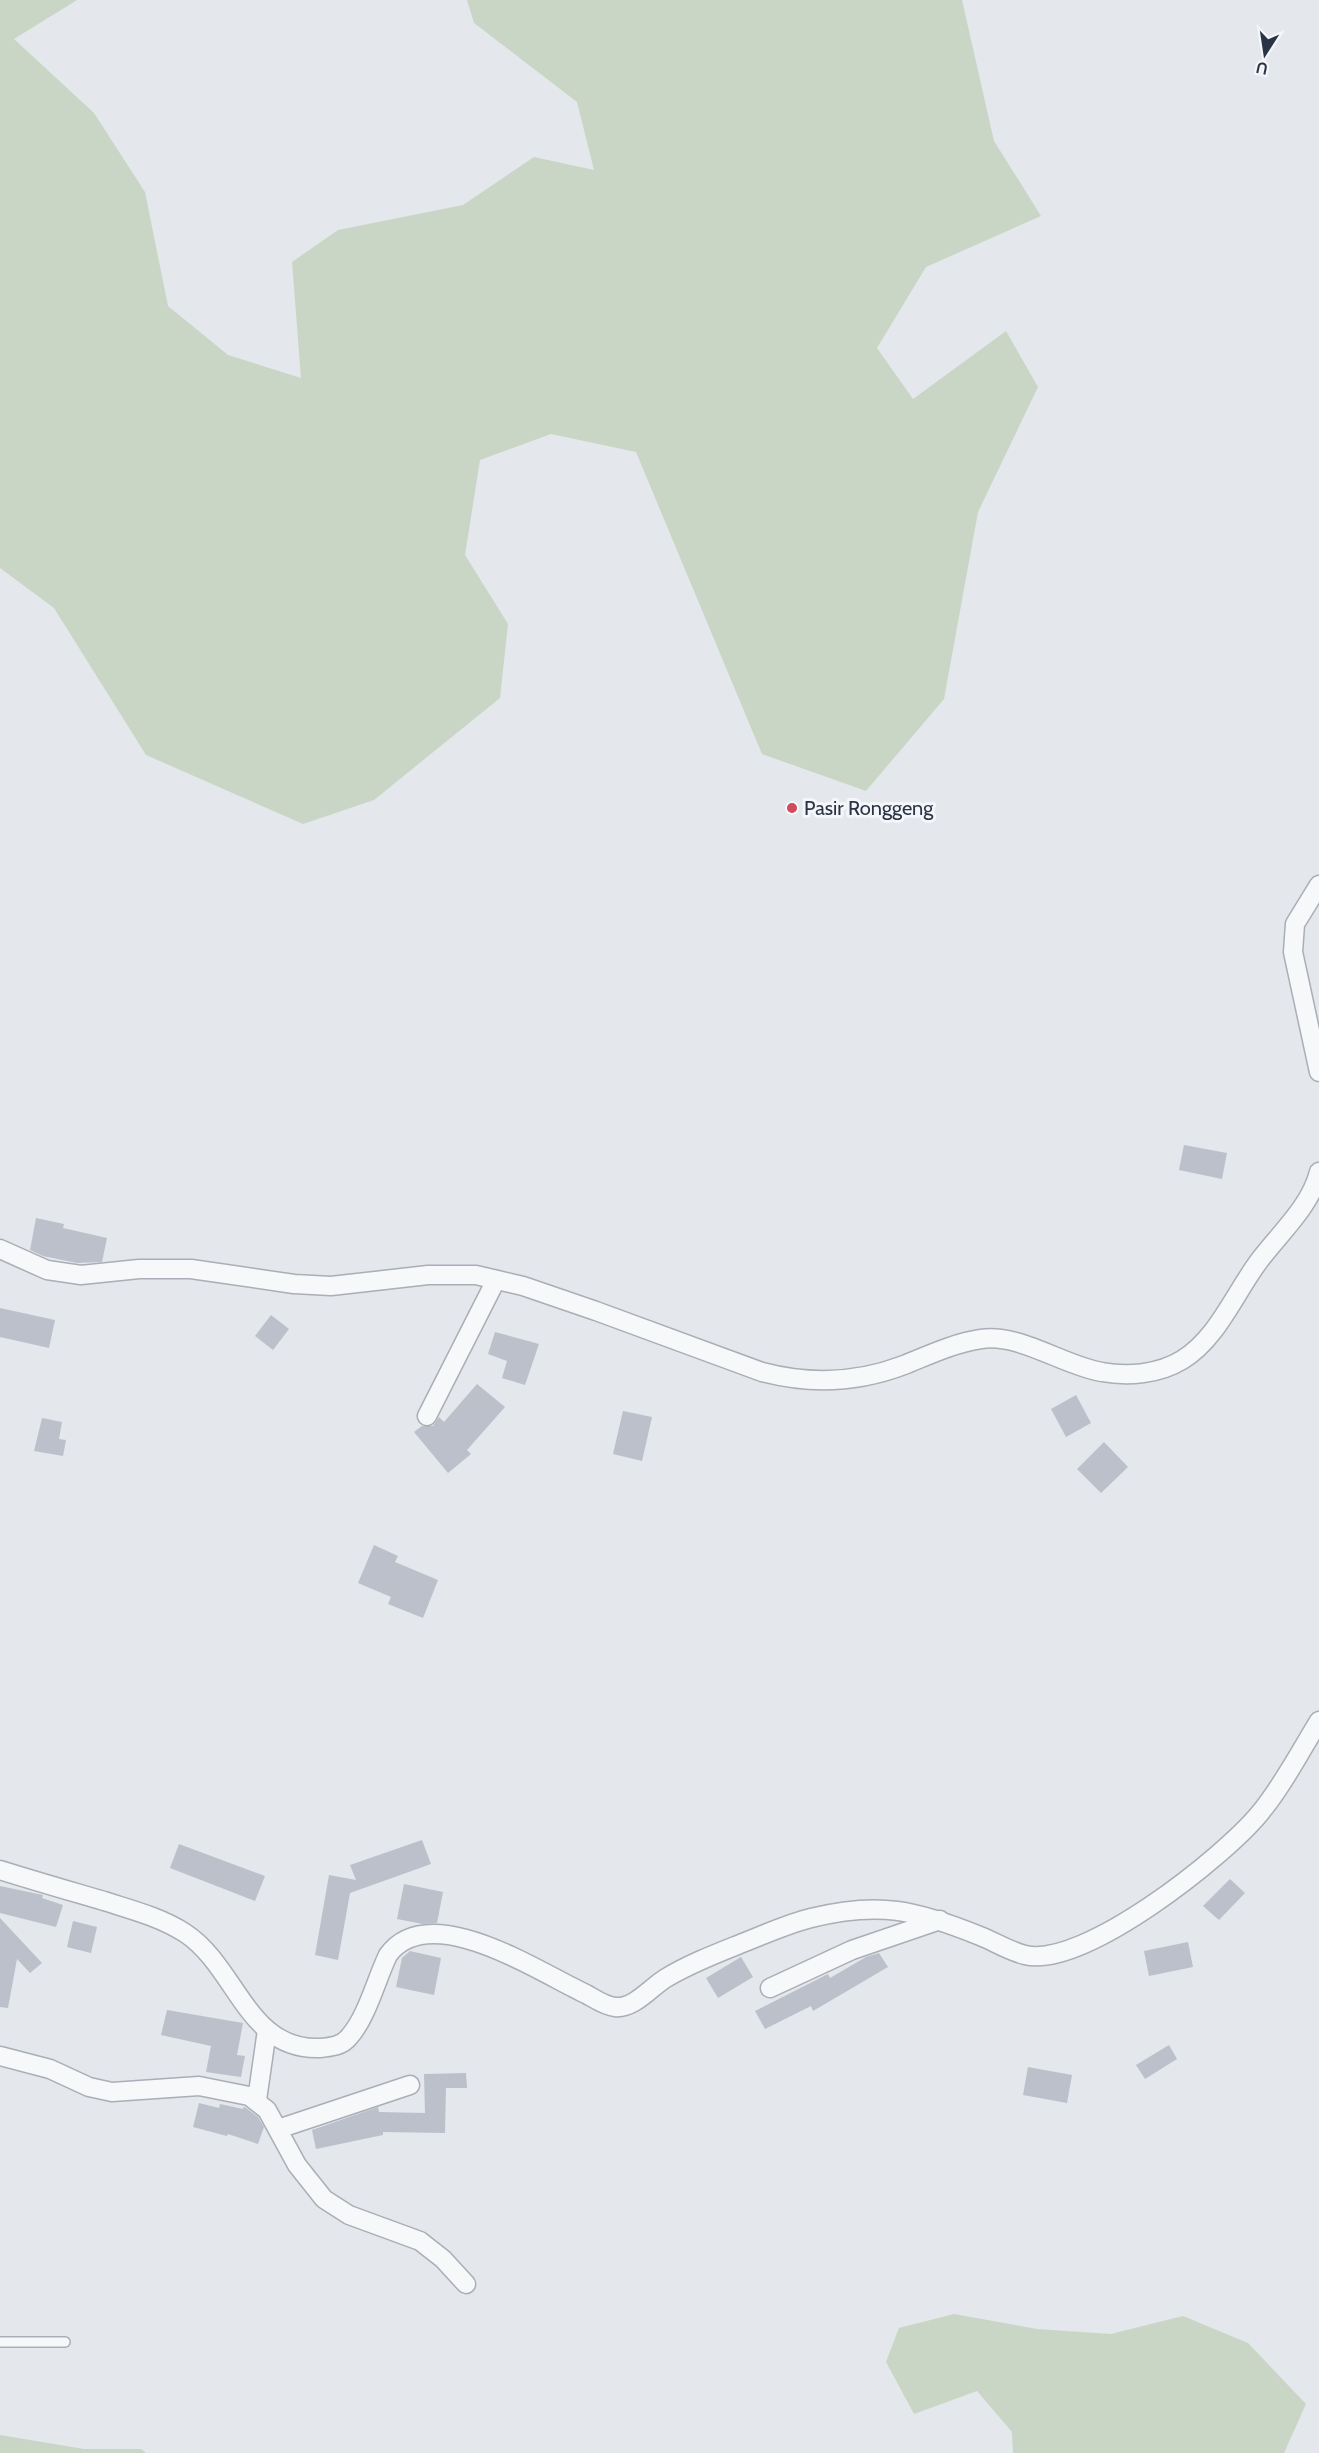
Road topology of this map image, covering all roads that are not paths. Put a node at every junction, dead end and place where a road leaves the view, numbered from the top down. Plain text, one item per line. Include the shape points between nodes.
1 (1319, 885) edge
2 (1319, 1072) edge
3 (1319, 1172) edge
4 (0, 1249) edge
5 (496, 1280) junction
6 (427, 1416) dead end
7 (1319, 1721) edge
8 (0, 1870) edge
9 (940, 1920) junction
10 (771, 1988) dead end
11 (267, 2030) junction
12 (0, 2056) edge
13 (410, 2085) dead end
14 (257, 2100) junction
15 (278, 2129) junction
16 (466, 2284) dead end
17 (0, 2342) edge
18 (65, 2342) dead end

1 - 2 street via 1295,924 1293,952
3 - 5 street via 1304,1204 1203,1343 1169,1367 1141,1373 1091,1370 1006,1340 984,1338 855,1380 785,1378
4 - 5 street via 47,1270 81,1275 191,1269 331,1286 452,1274
5 - 6 street
7 - 9 street via 1275,1791 1246,1827 1208,1863 1110,1931 1066,1951 1032,1956
8 - 11 street via 141,1912 173,1926 205,1950
9 - 10 street via 852,1950
9 - 11 street via 891,1909 864,1908 806,1919 681,1969 619,2007 482,1944 449,1936 417,1936 402,1942 388,1955 354,2030 341,2043 327,2048 302,2048 285,2043
11 - 14 street
12 - 14 street via 50,2069 111,2092 199,2086
13 - 15 street
14 - 15 street
15 - 16 street via 297,2165 324,2199 349,2215 420,2241
17 - 18 lane

